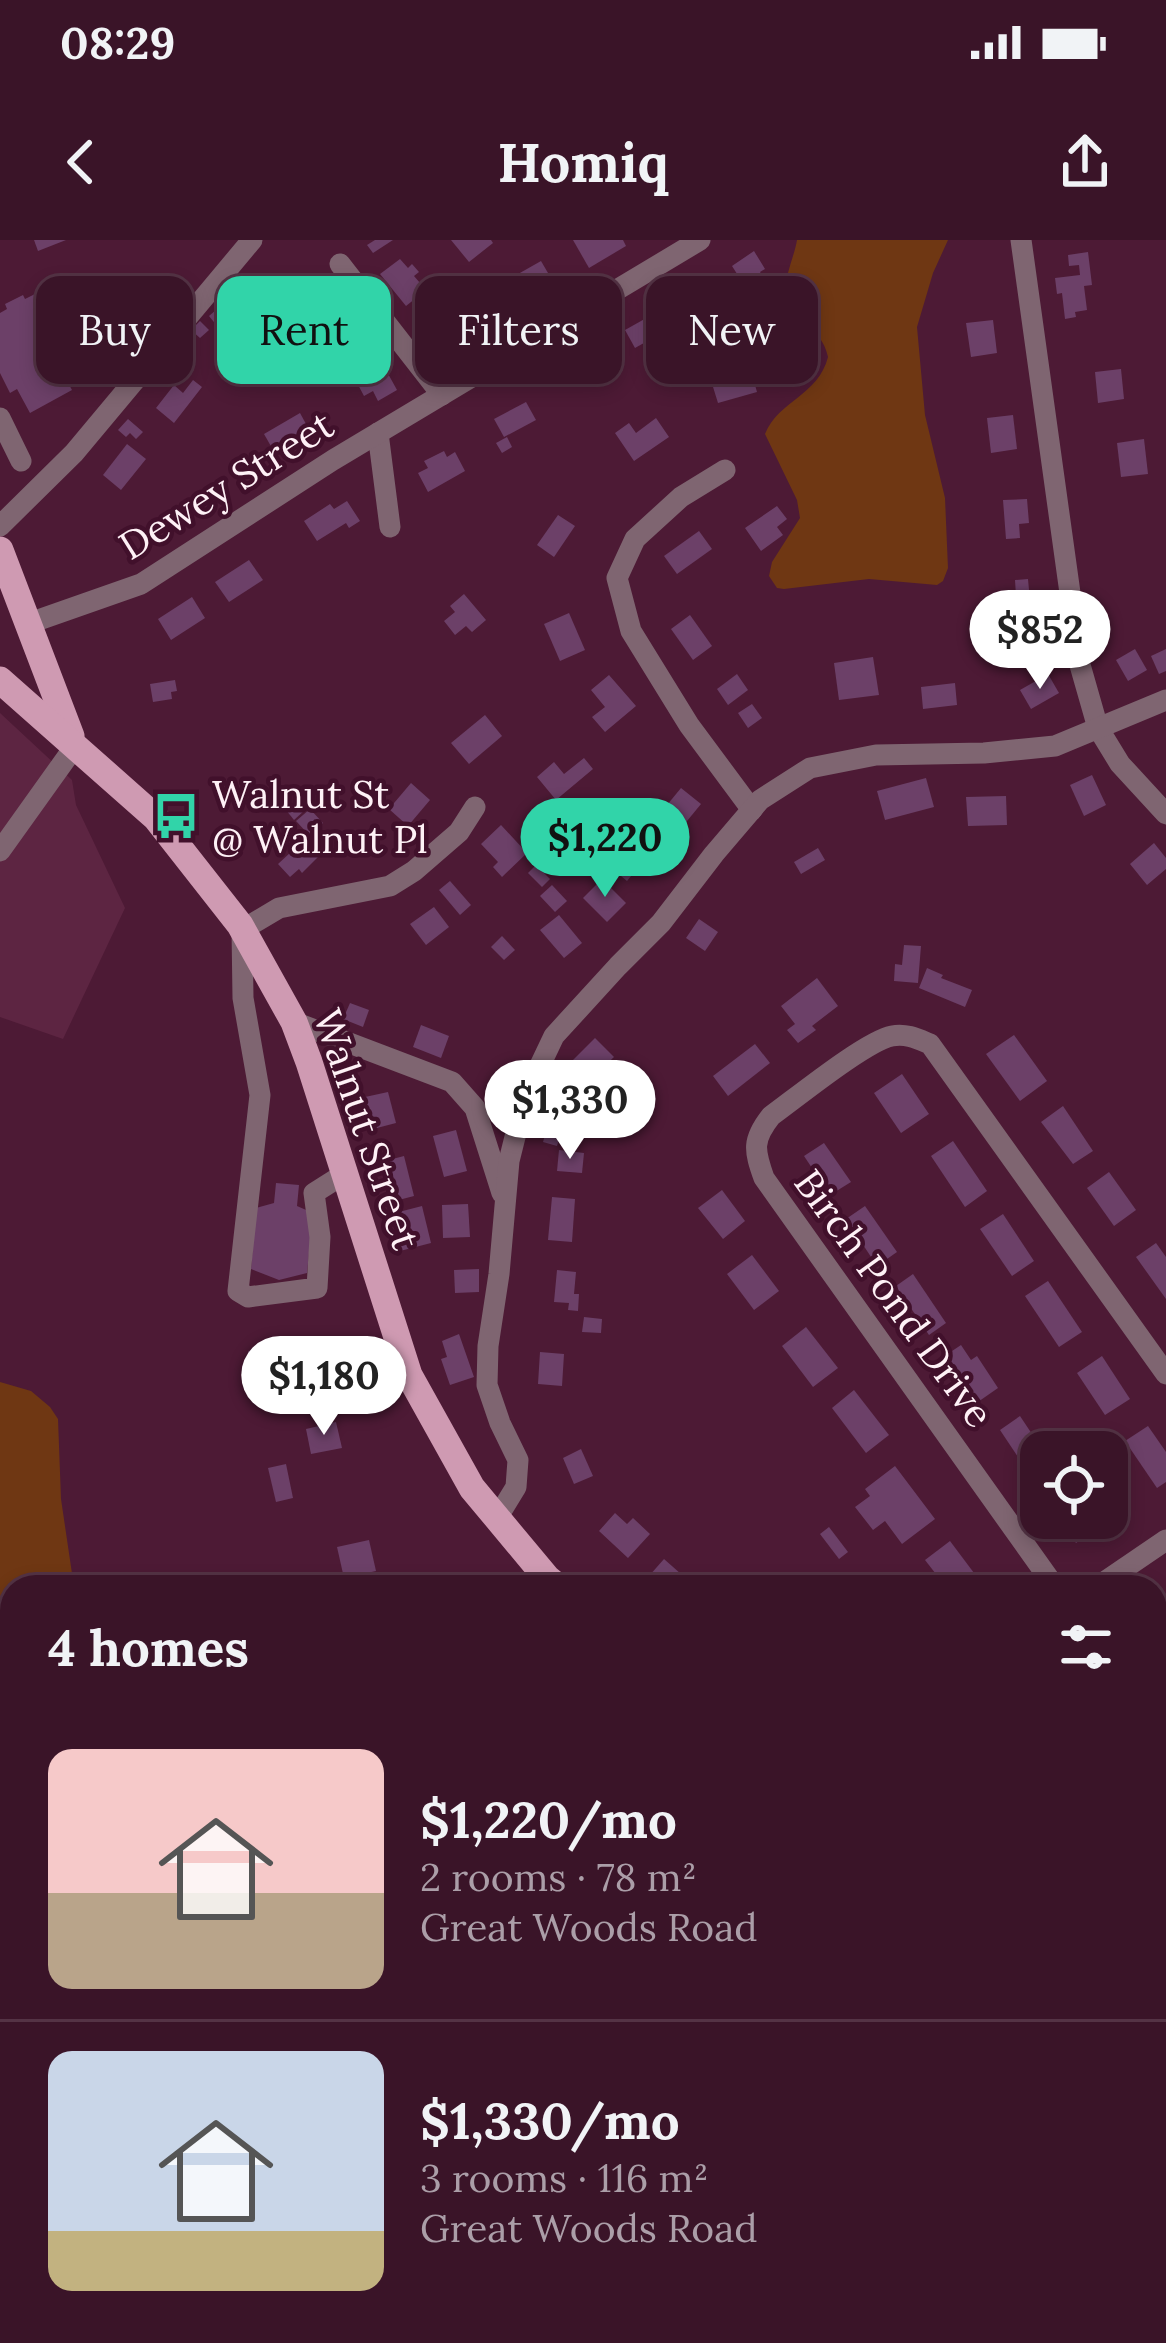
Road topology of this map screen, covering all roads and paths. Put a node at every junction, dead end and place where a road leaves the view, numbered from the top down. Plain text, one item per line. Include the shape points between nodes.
1 (223, 240) edge
2 (252, 240) edge
3 (700, 240) edge
4 (1021, 240) edge
5 (235, 260) junction
6 (340, 264) dead end
7 (442, 395) junction
8 (0, 418) edge
9 (378, 434) junction
10 (21, 461) dead end
11 (725, 470) dead end
12 (0, 526) edge
13 (390, 527) dead end
14 (0, 550) edge
15 (27, 624) junction
16 (0, 680) edge
17 (1166, 700) edge
18 (1098, 728) junction
19 (75, 746) junction
20 (475, 807) dead end
21 (752, 810) junction
22 (1166, 814) edge
23 (0, 851) edge
24 (242, 930) junction
25 (294, 1022) junction
26 (344, 1174) junction
27 (505, 1203) junction
28 (1166, 1374) edge
29 (497, 1518) junction
30 (1166, 1540) edge
31 (547, 1575) edge
32 (1046, 1575) edge
33 (1115, 1575) edge

1 - 5 street
2 - 5 street
3 - 7 street, Dewey Street
4 - 18 street via 1080,665
5 - 12 street via 74,453
6 - 7 street
7 - 9 street, Dewey Street
8 - 10 street
9 - 13 street
9 - 15 street, Dewey Street via 141,584
11 - 21 street via 635,539 617,578 631,631
14 - 15 main road
15 - 19 main road
16 - 19 main road, Walnut Street
17 - 18 street
18 - 21 street via 1055,746 876,755 810,768
18 - 22 street
19 - 23 street
19 - 24 main road, Walnut Street via 156,818
20 - 24 street via 435,854 390,886 280,908
21 - 27 street via 661,923 554,1036 525,1097
24 - 25 main road, Walnut Street
24 - 26 street via 243,998 260,1095 238,1291 248,1297 317,1288 314,1193
25 - 26 main road, Walnut Street
25 - 27 street via 452,1082 475,1108
26 - 29 main road, Walnut Street via 409,1375
27 - 29 street via 488,1384 518,1460 516,1487
28 - 32 street, Birch Pond Drive via 930,1044 892,1036 869,1046 759,1132 755,1154 764,1178
29 - 31 main road, Walnut Street
30 - 33 street

